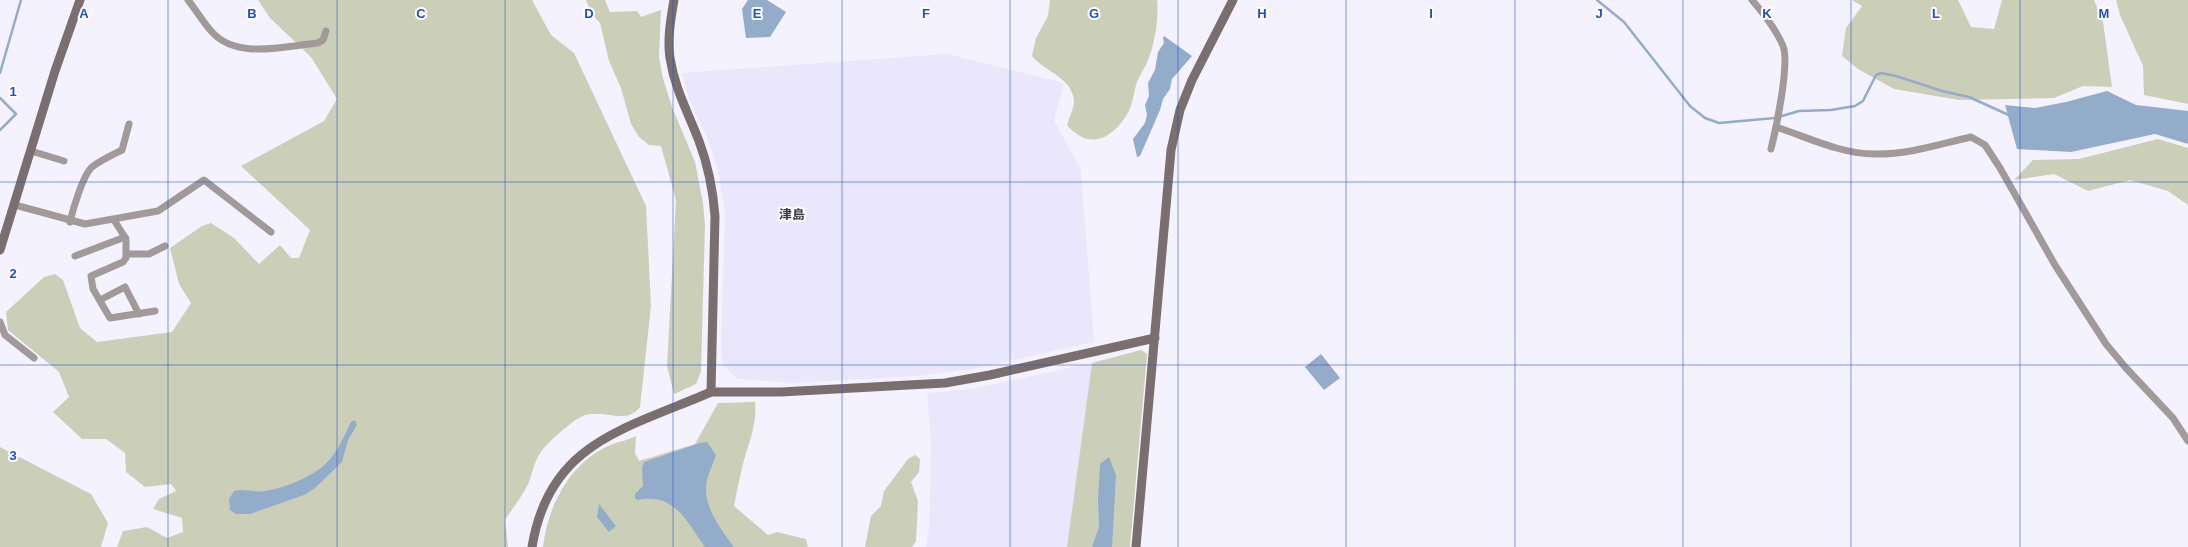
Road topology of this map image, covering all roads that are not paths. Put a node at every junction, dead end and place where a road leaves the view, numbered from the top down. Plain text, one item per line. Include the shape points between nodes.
1 (80, 0) edge
2 (188, 0) edge
3 (674, 0) edge
4 (1233, 0) edge
5 (1752, 0) edge
6 (326, 31) dead end
7 (129, 124) dead end
8 (1776, 127) junction
9 (1771, 149) dead end
10 (31, 151) junction
11 (64, 160) dead end
12 (14, 205) junction
13 (114, 220) junction
14 (70, 222) junction
15 (271, 232) dead end
16 (125, 237) junction
17 (165, 246) dead end
18 (0, 250) edge
19 (127, 254) junction
20 (75, 256) dead end
21 (100, 300) junction
22 (155, 312) dead end
23 (139, 314) junction
24 (0, 322) edge
25 (1155, 338) junction
26 (34, 358) dead end
27 (707, 394) junction
28 (2188, 441) edge
29 (532, 547) edge
30 (1136, 547) edge

1 - 10 street
2 - 6 street via 213,33 235,47 248,49 318,43 323,40
3 - 27 street via 669,56 676,89 699,140 713,192 715,216
4 - 25 street via 1203,56 1180,110 1171,150
5 - 8 street via 1771,24 1784,47 1785,64
7 - 14 street via 122,150 92,167 88,172 75,201
8 - 9 street
8 - 28 street via 1850,151 1874,154 1907,152 1971,137 1981,141 2000,168 2055,265 2106,344 2173,418
10 - 11 street
10 - 12 street
12 - 14 street
12 - 18 street
13 - 14 street via 85,224
13 - 15 street via 158,211 204,180
13 - 16 street
16 - 19 street
16 - 20 street
17 - 19 street via 149,254
19 - 21 street via 123,262 91,276 93,288
21 - 23 street via 110,318
21 - 23 street via 125,287
22 - 23 street
24 - 26 street via 5,335
25 - 27 street via 945,383
25 - 30 street
27 - 29 street via 612,434 584,451 562,473 545,500 535,524

